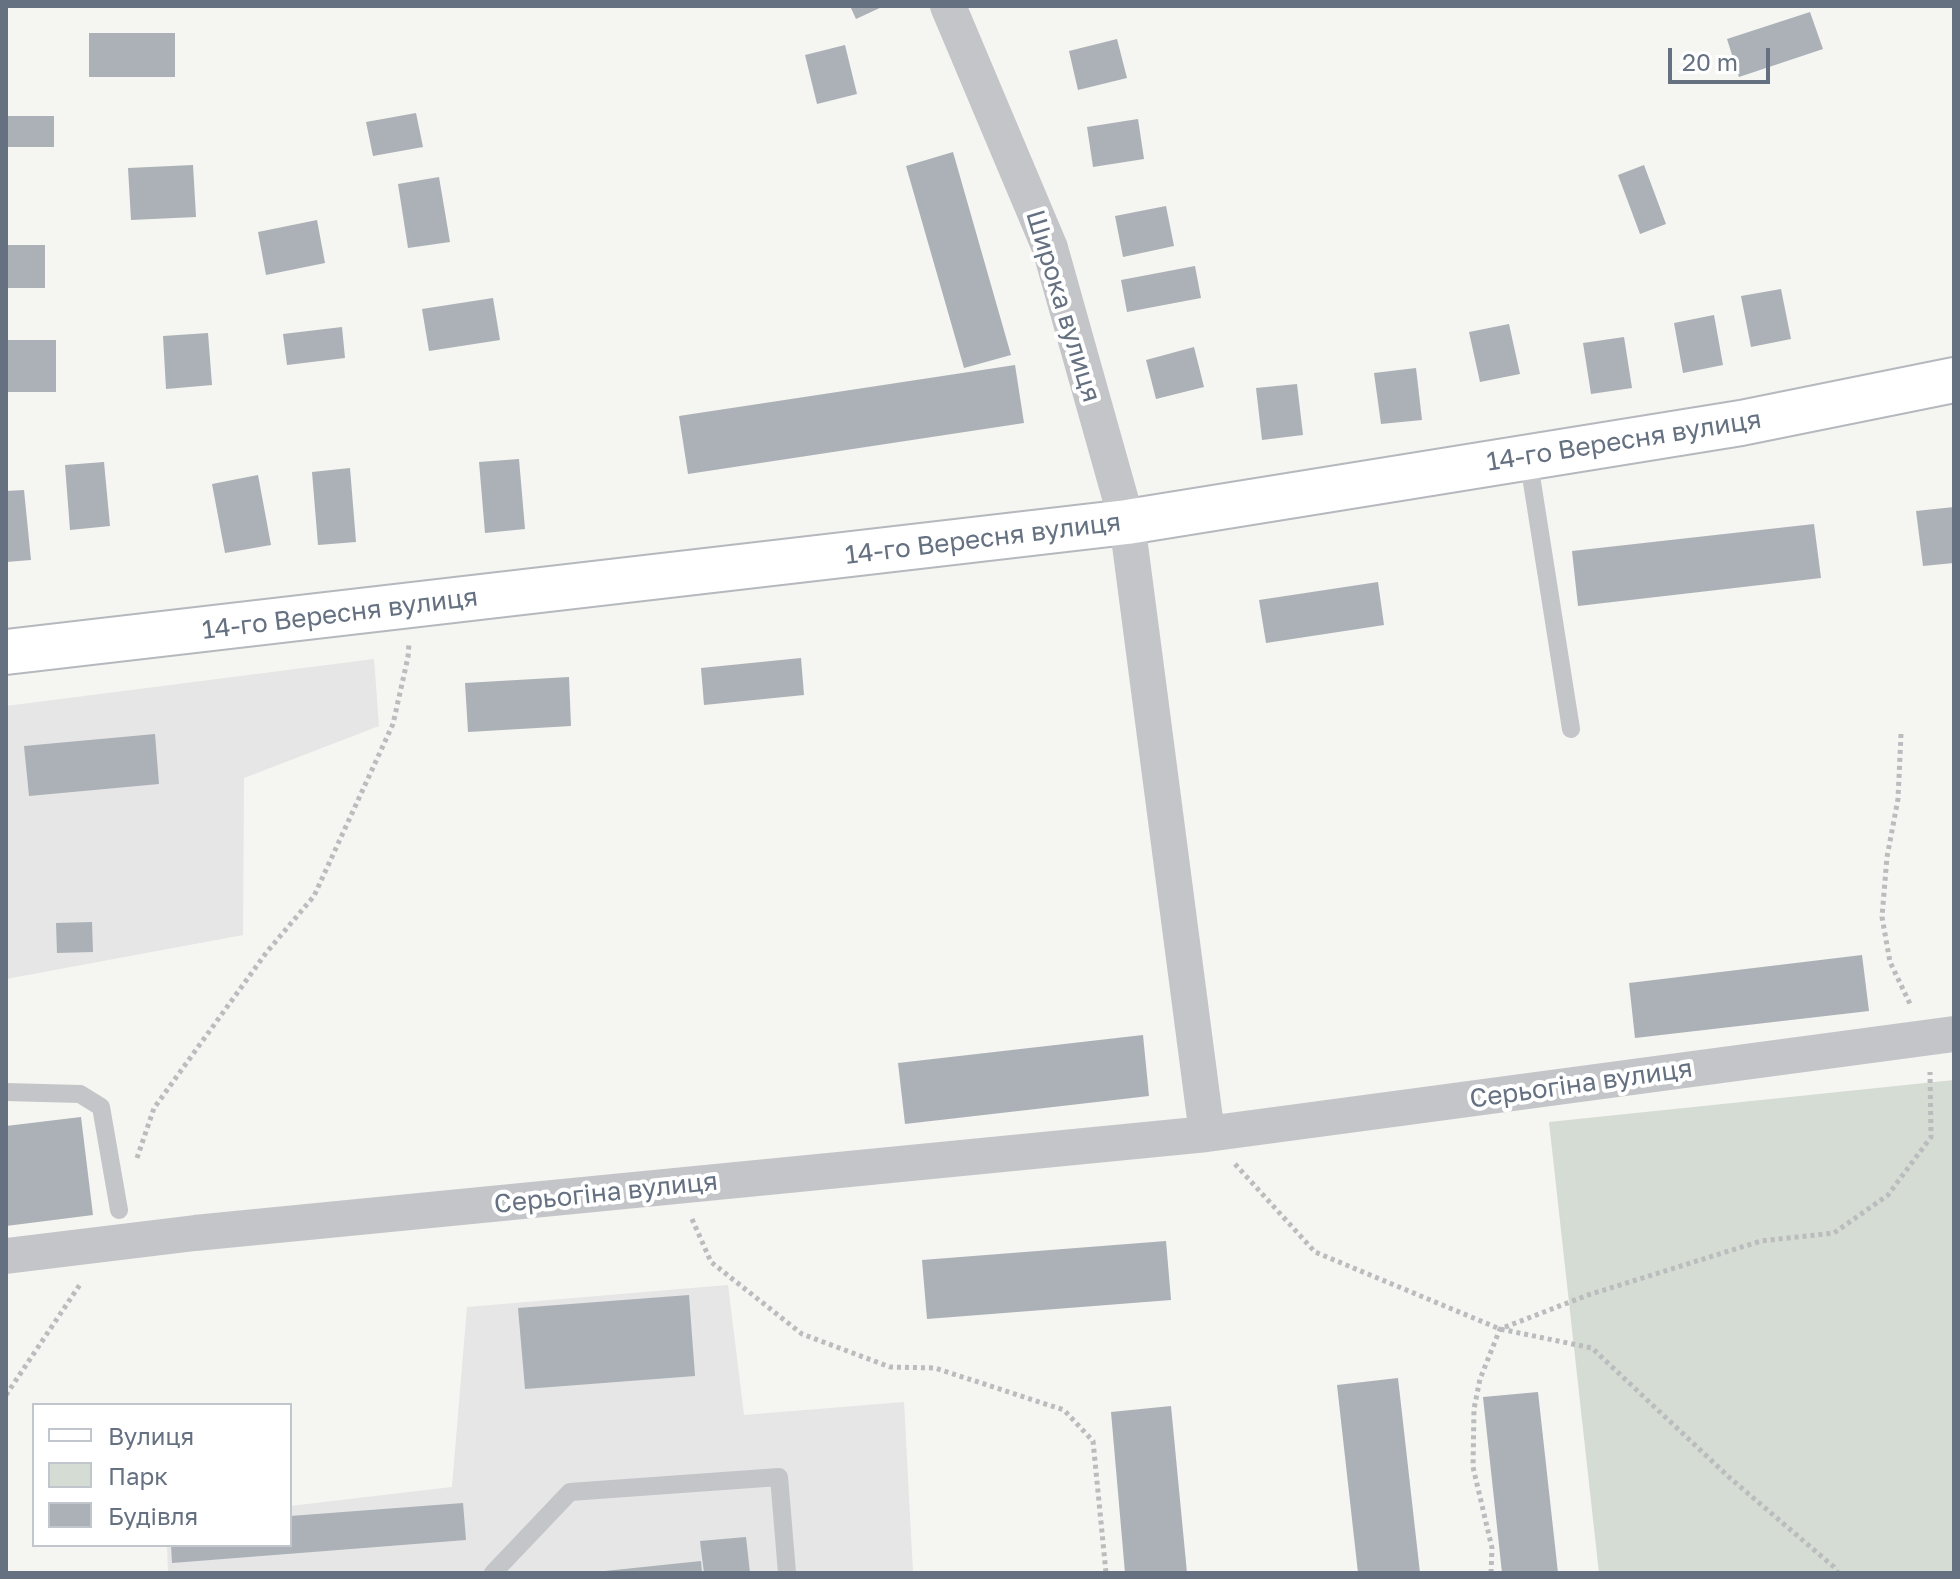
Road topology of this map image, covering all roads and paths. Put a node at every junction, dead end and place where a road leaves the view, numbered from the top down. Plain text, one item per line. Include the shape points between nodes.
1 (948, 6) edge
2 (1954, 380) edge
3 (1528, 457) junction
4 (1127, 522) junction
5 (410, 605) junction
6 (6, 652) edge
7 (1571, 729) dead end
8 (1901, 734) dead end
9 (1940, 1036) edge
10 (6, 1092) edge
11 (1207, 1134) junction
12 (677, 1186) junction
13 (119, 1210) joint
14 (108, 1244) junction
15 (6, 1256) edge
16 (1500, 1329) junction
17 (6, 1395) edge
18 (493, 1573) edge
19 (787, 1573) edge
20 (1106, 1573) edge
21 (1491, 1573) edge
22 (1838, 1573) edge

1 - 4 street, Широка вулиця via 1050,248
2 - 3 street, 14-го Вересня вулиця via 1741,423
3 - 4 street, 14-го Вересня вулиця
3 - 7 lane
4 - 5 street, 14-го Вересня вулиця
4 - 11 street
5 - 6 street, 14-го Вересня вулиця
5 - 13 path via 408,657 393,724 314,896 154,1108
8 - 9 path via 1882,917 1890,962
9 - 11 street, Серьогіна вулиця
9 - 16 path via 1931,1083 1931,1137 1888,1195 1834,1233 1761,1241 1588,1295
10 - 13 lane via 80,1094 101,1107
11 - 12 street, Серьогіна вулиця
11 - 16 path via 1315,1252
12 - 14 street, Серьогіна вулиця
12 - 20 path via 711,1262 802,1334 890,1367 935,1368 1064,1410 1093,1441
14 - 15 street, Серьогіна вулиця
14 - 17 path
16 - 21 path via 1474,1409 1473,1467 1492,1548
16 - 22 path via 1592,1348
18 - 19 lane via 570,1492 779,1477

